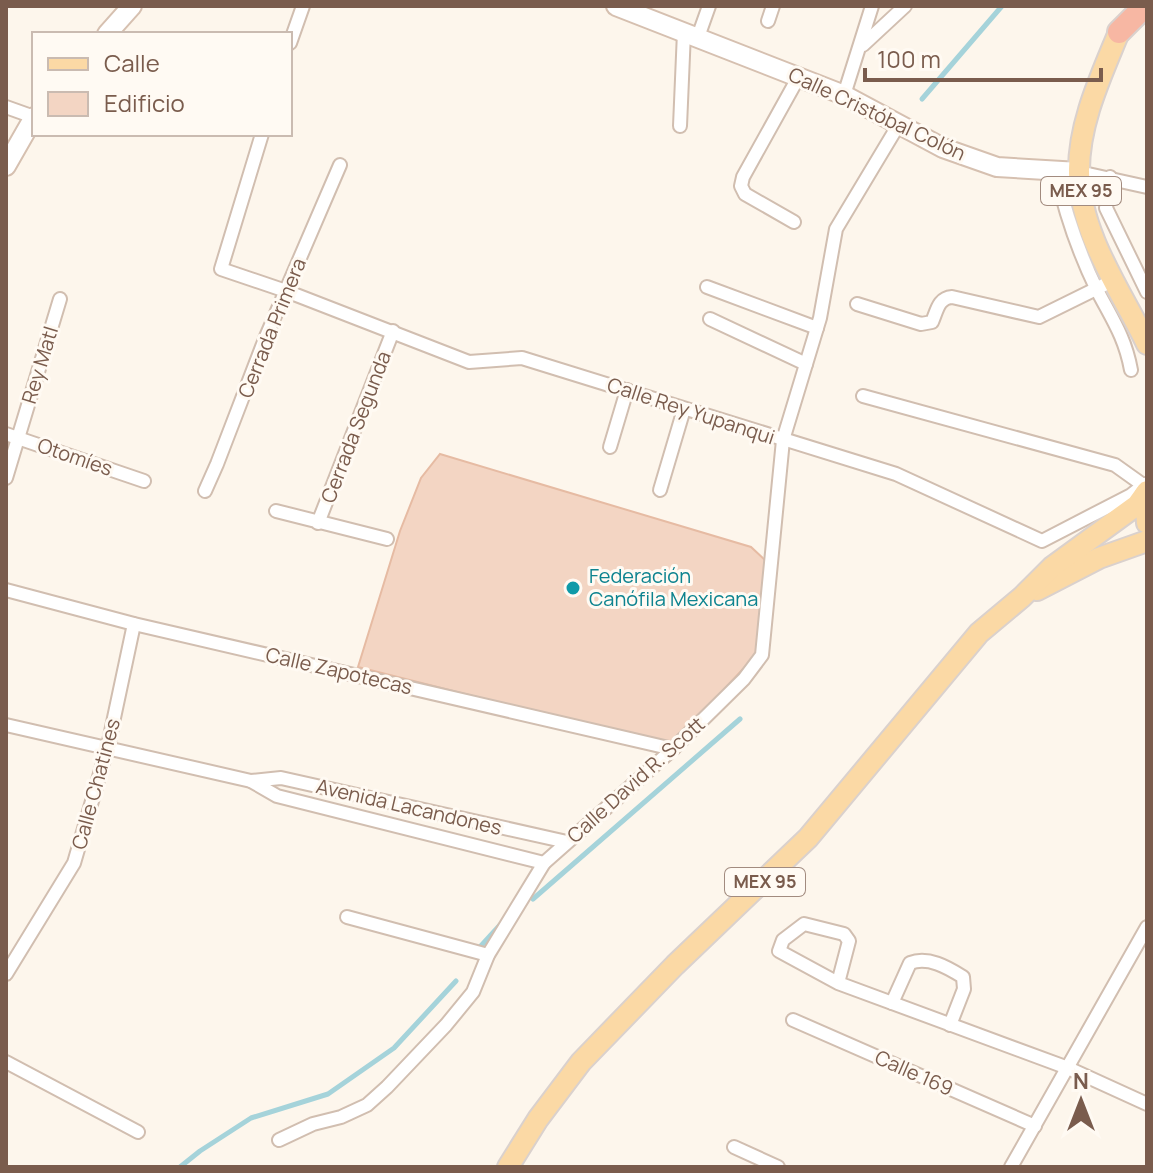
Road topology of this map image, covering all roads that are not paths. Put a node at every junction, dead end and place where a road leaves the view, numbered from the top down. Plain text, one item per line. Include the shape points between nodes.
1 (132, 6) edge
2 (303, 6) edge
3 (616, 6) edge
4 (709, 6) edge
5 (773, 6) edge
6 (872, 6) edge
7 (905, 6) edge
8 (1130, 6) edge
9 (1145, 6) edge
10 (641, 11) edge
11 (768, 21) dead end
12 (109, 32) edge
13 (1119, 32) junction
14 (691, 34) junction
15 (292, 37) edge
16 (860, 47) junction
17 (798, 78) junction
18 (844, 95) junction
19 (6, 107) edge
20 (32, 116) edge
21 (32, 120) edge
22 (899, 124) junction
23 (680, 126) dead end
24 (261, 136) edge
25 (340, 165) dead end
26 (6, 166) edge
27 (1056, 171) junction
28 (1079, 172) junction
29 (1110, 177) junction
30 (1147, 187) edge
31 (794, 222) dead end
32 (1105, 284) junction
33 (707, 287) dead end
34 (286, 291) junction
35 (1147, 292) edge
36 (60, 299) dead end
37 (857, 304) dead end
38 (710, 319) dead end
39 (818, 323) junction
40 (393, 331) junction
41 (1147, 344) edge
42 (806, 364) junction
43 (1131, 370) dead end
44 (627, 390) junction
45 (863, 396) dead end
46 (684, 409) junction
47 (12, 436) edge
48 (783, 440) junction
49 (610, 447) dead end
50 (6, 478) edge
51 (144, 481) dead end
52 (1146, 488) edge
53 (660, 490) dead end
54 (205, 491) dead end
55 (276, 511) dead end
56 (318, 523) junction
57 (1147, 523) edge
58 (387, 539) dead end
59 (1147, 541) edge
60 (6, 590) edge
61 (1022, 597) junction
62 (134, 624) junction
63 (9, 729) edge
64 (108, 746) junction
65 (673, 749) junction
66 (251, 781) junction
67 (333, 790) junction
68 (411, 808) junction
69 (328, 809) junction
70 (475, 822) junction
71 (406, 828) junction
72 (567, 842) junction
73 (469, 845) junction
74 (544, 863) junction
75 (347, 917) dead end
76 (1146, 931) edge
77 (488, 955) junction
78 (6, 972) edge
79 (838, 983) junction
80 (892, 1003) junction
81 (793, 1020) dead end
82 (950, 1025) junction
83 (6, 1062) edge
84 (1068, 1068) junction
85 (1147, 1104) edge
86 (1035, 1126) junction
87 (138, 1132) dead end
88 (279, 1140) dead end
89 (734, 1147) dead end
90 (508, 1167) edge
91 (778, 1167) edge
92 (1011, 1167) edge

1 - 12 street
2 - 15 street
3 - 10 street, Calle Cristóbal Colón
4 - 14 street
5 - 11 street
6 - 16 street
7 - 16 street
8 - 13 street
9 - 13 highway
10 - 14 street, Calle Cristóbal Colón
13 - 28 main road, MEX 95 via 1091,98
14 - 17 street, Calle Cristóbal Colón
14 - 23 street
16 - 18 street
17 - 18 street, Calle Cristóbal Colón
17 - 31 street via 741,186 745,194
18 - 22 street, Calle Cristóbal Colón
19 - 20 street
21 - 26 street
22 - 27 street, Calle Cristóbal Colón via 943,148 997,167
22 - 39 street, Calle David R. Scott via 836,229
24 - 34 street, Calle Rey Yupanqui via 221,269
25 - 34 street, Cerrada Primera
27 - 28 street, Calle Cristóbal Colón
27 - 32 street via 1065,215
28 - 29 street, Calle Cristóbal Colón
28 - 32 main road, MEX 95
29 - 30 street, Calle Cristóbal Colón
29 - 35 street via 1106,208
32 - 37 street via 1039,317 945,297 932,322 921,324
32 - 41 main road, MEX 95
32 - 43 street
33 - 39 street
34 - 40 street, Calle Rey Yupanqui
34 - 54 street, Cerrada Primera
36 - 47 street, Rey Matl
38 - 42 street
39 - 42 street, Calle David R. Scott
40 - 44 street, Calle Rey Yupanqui via 469,362 522,358
40 - 56 street, Cerrada Segunda
42 - 48 street, Calle David R. Scott
44 - 46 street, Calle Rey Yupanqui
44 - 49 street
45 - 52 street via 1115,465
46 - 48 street, Calle Rey Yupanqui
46 - 53 street
47 - 50 street, Rey Matl
47 - 51 street, Otomíes
48 - 52 street, Calle Rey Yupanqui via 896,474 1042,541
48 - 65 street, Calle David R. Scott via 762,655
52 - 57 main road
52 - 61 main road, MEX 95 via 1137,505 1052,567
55 - 56 street, Cerrada Segunda
56 - 58 street, Cerrada Segunda
59 - 61 main road, MEX 95 via 1099,558
60 - 62 street, Calle Zapotecas
61 - 90 main road, MEX 95 via 970,643 808,838 600,1040 557,1092
62 - 64 street, Calle Chatines
62 - 65 street, Calle Zapotecas
63 - 64 street, Avenida Lacandones
64 - 66 street, Avenida Lacandones
64 - 78 street, Calle Chatines via 74,863
65 - 72 street, Calle David R. Scott
66 - 67 street, Avenida Lacandones via 281,778
66 - 69 street, Avenida Lacandones via 277,796
67 - 68 street, Avenida Lacandones
67 - 69 street
68 - 70 street, Avenida Lacandones
68 - 71 street
69 - 71 street, Avenida Lacandones
70 - 72 street, Avenida Lacandones
70 - 73 street
71 - 73 street, Avenida Lacandones
72 - 74 street, Calle David R. Scott
73 - 74 street, Avenida Lacandones
74 - 77 street, Calle David R. Scott
75 - 77 street
76 - 84 street
77 - 88 street, Calle David R. Scott via 473,992 367,1105
79 - 79 street via 779,951 783,940 804,924 844,934 849,941
79 - 80 street
80 - 82 street
80 - 82 street via 910,963 921,959 949,968 963,977 964,989
81 - 86 street, Calle 169
82 - 84 street
83 - 87 street
84 - 85 street
84 - 86 street
86 - 92 street
89 - 91 street

